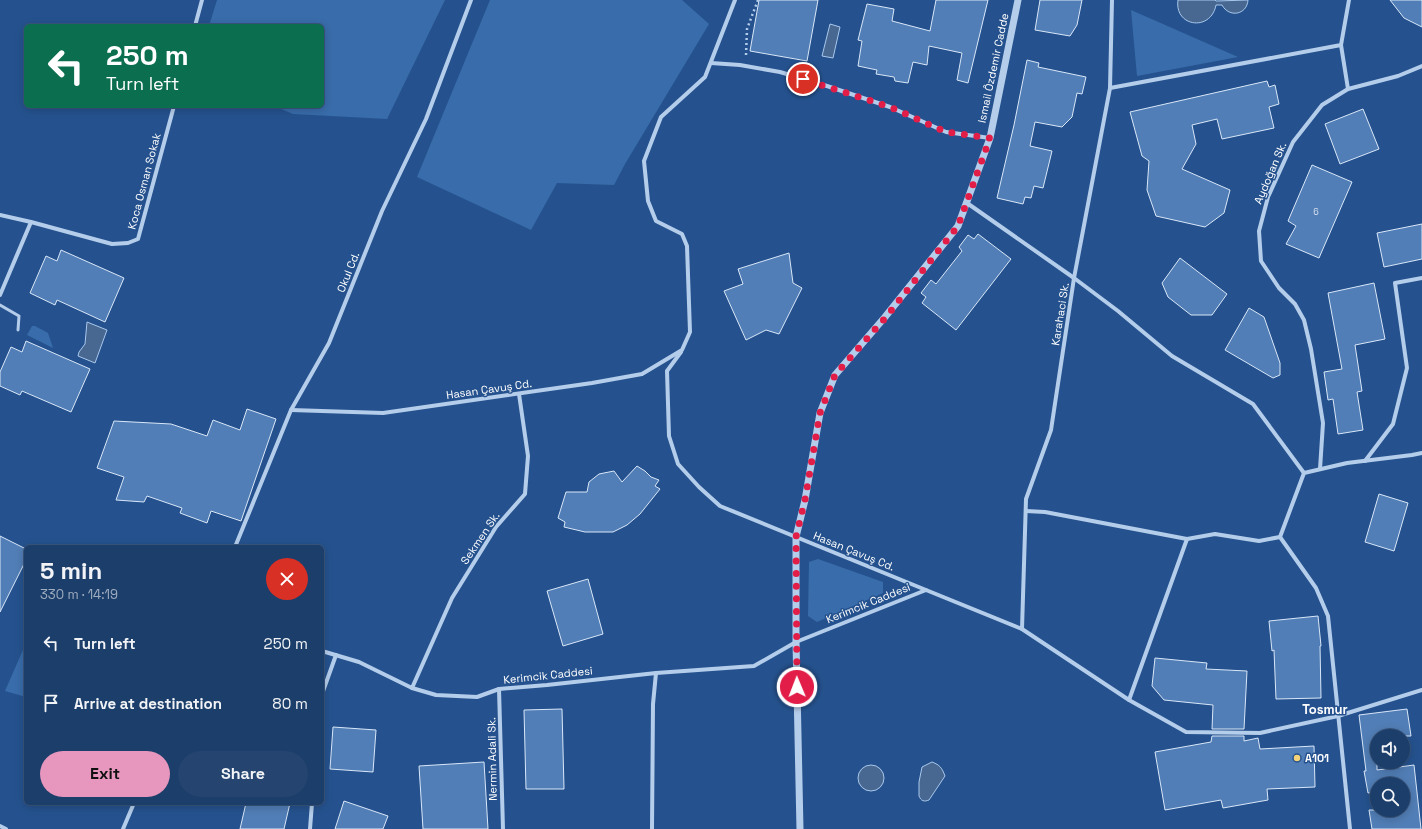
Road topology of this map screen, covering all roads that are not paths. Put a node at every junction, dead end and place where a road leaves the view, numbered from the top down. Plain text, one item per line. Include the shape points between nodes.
1 (202, 0) edge
2 (471, 0) edge
3 (735, 0) edge
4 (1018, 0) edge
5 (1112, 0) edge
6 (1348, 0) edge
7 (196, 24) edge
8 (1341, 45) junction
9 (710, 63) junction
10 (1422, 66) edge
11 (1110, 88) junction
12 (1348, 89) junction
13 (173, 108) edge
14 (990, 138) junction
15 (967, 203) junction
16 (0, 214) edge
17 (31, 222) junction
18 (1074, 278) junction
19 (1422, 278) edge
20 (0, 295) edge
21 (0, 305) edge
22 (18, 330) dead end
23 (682, 350) junction
24 (518, 394) junction
25 (290, 410) junction
26 (1422, 453) edge
27 (1366, 461) junction
28 (1320, 469) junction
29 (1304, 473) junction
30 (1026, 511) junction
31 (796, 537) junction
32 (1280, 537) junction
33 (1187, 539) junction
34 (236, 545) edge
35 (926, 590) junction
36 (1022, 629) junction
37 (796, 642) junction
38 (324, 652) edge
39 (336, 656) junction
40 (656, 673) junction
41 (412, 688) junction
42 (324, 689) edge
43 (499, 689) junction
44 (1422, 690) edge
45 (1129, 700) junction
46 (1338, 716) junction
47 (133, 805) edge
48 (312, 805) edge
49 (0, 826) edge
50 (6, 829) edge
51 (123, 829) edge
52 (310, 829) edge
53 (503, 829) edge
54 (652, 829) edge
55 (800, 829) edge
56 (1350, 829) edge

1 - 7 street
2 - 25 street, Okul Cd. via 426,119 382,211 329,343
3 - 9 street, Hasan Çavuş Cd.
4 - 14 street, Ismail Ôzdemir Cadde
5 - 11 street, Karahaci Sk.
6 - 8 street
8 - 11 street
8 - 12 street
9 - 14 street via 780,72 890,107 946,132
9 - 23 street, Hasan Çavuş Cd. via 705,77 661,117 644,161 648,201 656,221 682,234 687,246 690,332
10 - 12 street, Aydoğan Sk. via 1398,76
11 - 18 street, Karahaci Sk.
12 - 28 street, Aydoğan Sk. via 1322,105 1293,142 1268,197 1259,231 1261,261 1295,304 1304,320 1323,423
13 - 17 street, Koca Osman Sokak via 138,239 128,244 112,244
14 - 15 street, Ismail Ôzdemir Cadde
15 - 18 street
15 - 31 street, Ismail Ôzdemir Cadde via 958,226 886,317 835,375 820,413
16 - 17 street, Koca Osman Sokak
17 - 20 street
18 - 29 street via 1172,356 1253,404
18 - 30 street, Karahaci Sk. via 1051,430 1026,499
19 - 27 street via 1395,283 1407,368 1393,424
21 - 22 lane via 19,316
23 - 24 street, Hasan Çavuş Cd. via 642,374
23 - 31 street, Hasan Çavuş Cd. via 668,371 670,436 678,464 720,506
24 - 25 street, Hasan Çavuş Cd. via 383,414
24 - 41 street, Sekmen Sk. via 528,456 525,494 496,527 452,598
25 - 34 street, Okul Cd.
26 - 27 street
27 - 28 street
28 - 29 street
29 - 32 street
30 - 33 street via 1045,512
30 - 36 street, Karahaci Sk.
31 - 35 street, Hasan Çavuş Cd.
31 - 37 street, Ismail Ôzdemir Cadde
32 - 33 street via 1259,541 1215,534
32 - 46 street via 1316,588 1328,616
33 - 45 street
35 - 36 street, Kerimcik Caddesi
35 - 37 street, Kerimcik Caddesi
36 - 45 street, Kerimcik Caddesi
37 - 40 street, Kerimcik Caddesi via 754,666
37 - 55 street, Ismail Ôzdemir Cadde
38 - 39 street, Kerimcik Caddesi
39 - 41 street, Kerimcik Caddesi via 358,662
39 - 42 street
40 - 43 street, Kerimcik Caddesi
40 - 54 street via 653,704
41 - 43 street, Kerimcik Caddesi via 436,695 476,698
43 - 53 street, Nermin Adali Sk.
44 - 46 street, Kerimcik Caddesi
45 - 46 street, Kerimcik Caddesi via 1186,732 1260,732
46 - 56 street
47 - 51 street
48 - 52 street
49 - 50 street

